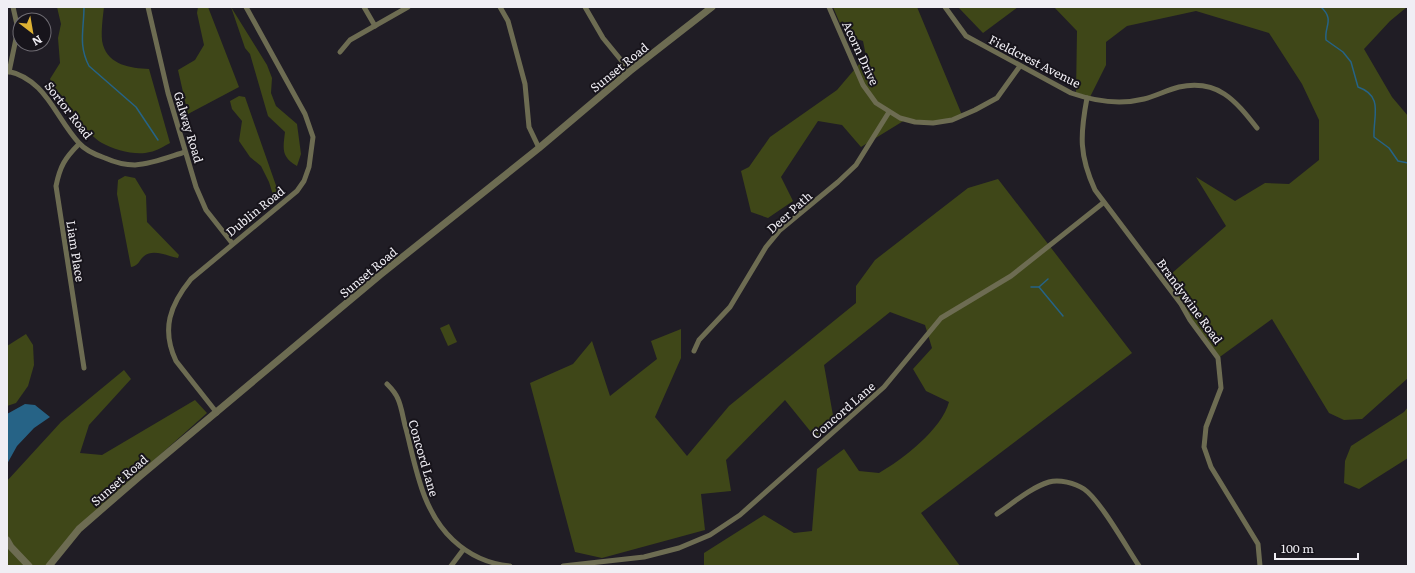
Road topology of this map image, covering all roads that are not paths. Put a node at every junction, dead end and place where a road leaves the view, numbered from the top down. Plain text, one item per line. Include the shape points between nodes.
1 (13, 7) edge
2 (148, 7) edge
3 (246, 7) edge
4 (364, 7) edge
5 (408, 7) edge
6 (500, 7) edge
7 (584, 7) edge
8 (712, 7) edge
9 (829, 7) edge
10 (945, 7) edge
11 (375, 26) junction
12 (340, 52) dead end
13 (1020, 66) junction
14 (8, 71) edge
15 (630, 71) junction
16 (1087, 98) junction
17 (889, 112) junction
18 (1257, 128) dead end
19 (79, 144) junction
20 (539, 148) junction
21 (185, 152) junction
22 (1103, 204) junction
23 (232, 243) junction
24 (694, 351) dead end
25 (84, 368) dead end
26 (388, 384) dead end
27 (217, 413) junction
28 (997, 514) dead end
29 (7, 540) edge
30 (463, 550) junction
31 (28, 566) edge
32 (50, 566) edge
33 (451, 566) edge
34 (510, 566) edge
35 (563, 566) edge
36 (1140, 566) edge
37 (1260, 566) edge

1 - 14 street via 18,29
2 - 21 street, Galway Road
3 - 23 street, Dublin Road via 305,114 313,137 309,167 297,191
4 - 11 street
5 - 11 street
6 - 20 street via 508,21 525,84 529,127
7 - 15 street via 603,38
8 - 15 street, Sunset Road
9 - 17 street, Acorn Drive via 863,85 872,99
10 - 13 street, Fieldcrest Avenue via 966,36
11 - 12 street via 350,40
13 - 16 street, Fieldcrest Avenue
13 - 17 street, Acorn Drive via 991,103 952,120 933,124 915,122
14 - 19 street, Sortor Road via 36,84
15 - 20 street, Sunset Road
16 - 18 street, Fieldcrest Avenue via 1129,102 1178,88 1204,86 1220,91 1232,99
16 - 22 street, Brandywine Road via 1081,128 1082,153 1087,173
17 - 24 street, Deer Path via 856,165 780,230 766,247 730,306 699,340
19 - 21 street, Sortor Road via 112,161 134,165
19 - 25 street, Liam Place via 64,160 56,186
20 - 27 street, Sunset Road via 380,275
21 - 23 street, Galway Road via 206,210
22 - 35 street, Concord Lane via 1011,276 941,318 884,387 740,515 710,535 679,548 644,557
22 - 37 street, Brandywine Road via 1181,304 1218,358 1221,388 1206,427 1204,447 1211,467 1258,544
23 - 27 street, Dublin Road via 190,278 178,295 169,315 171,352
26 - 30 street, Concord Lane via 398,399 427,504 440,526
27 - 32 street, Sunset Road via 79,529
28 - 36 street via 1048,482 1066,482 1077,486 1093,498
29 - 31 street
30 - 33 street
30 - 34 street, Concord Lane via 483,560

